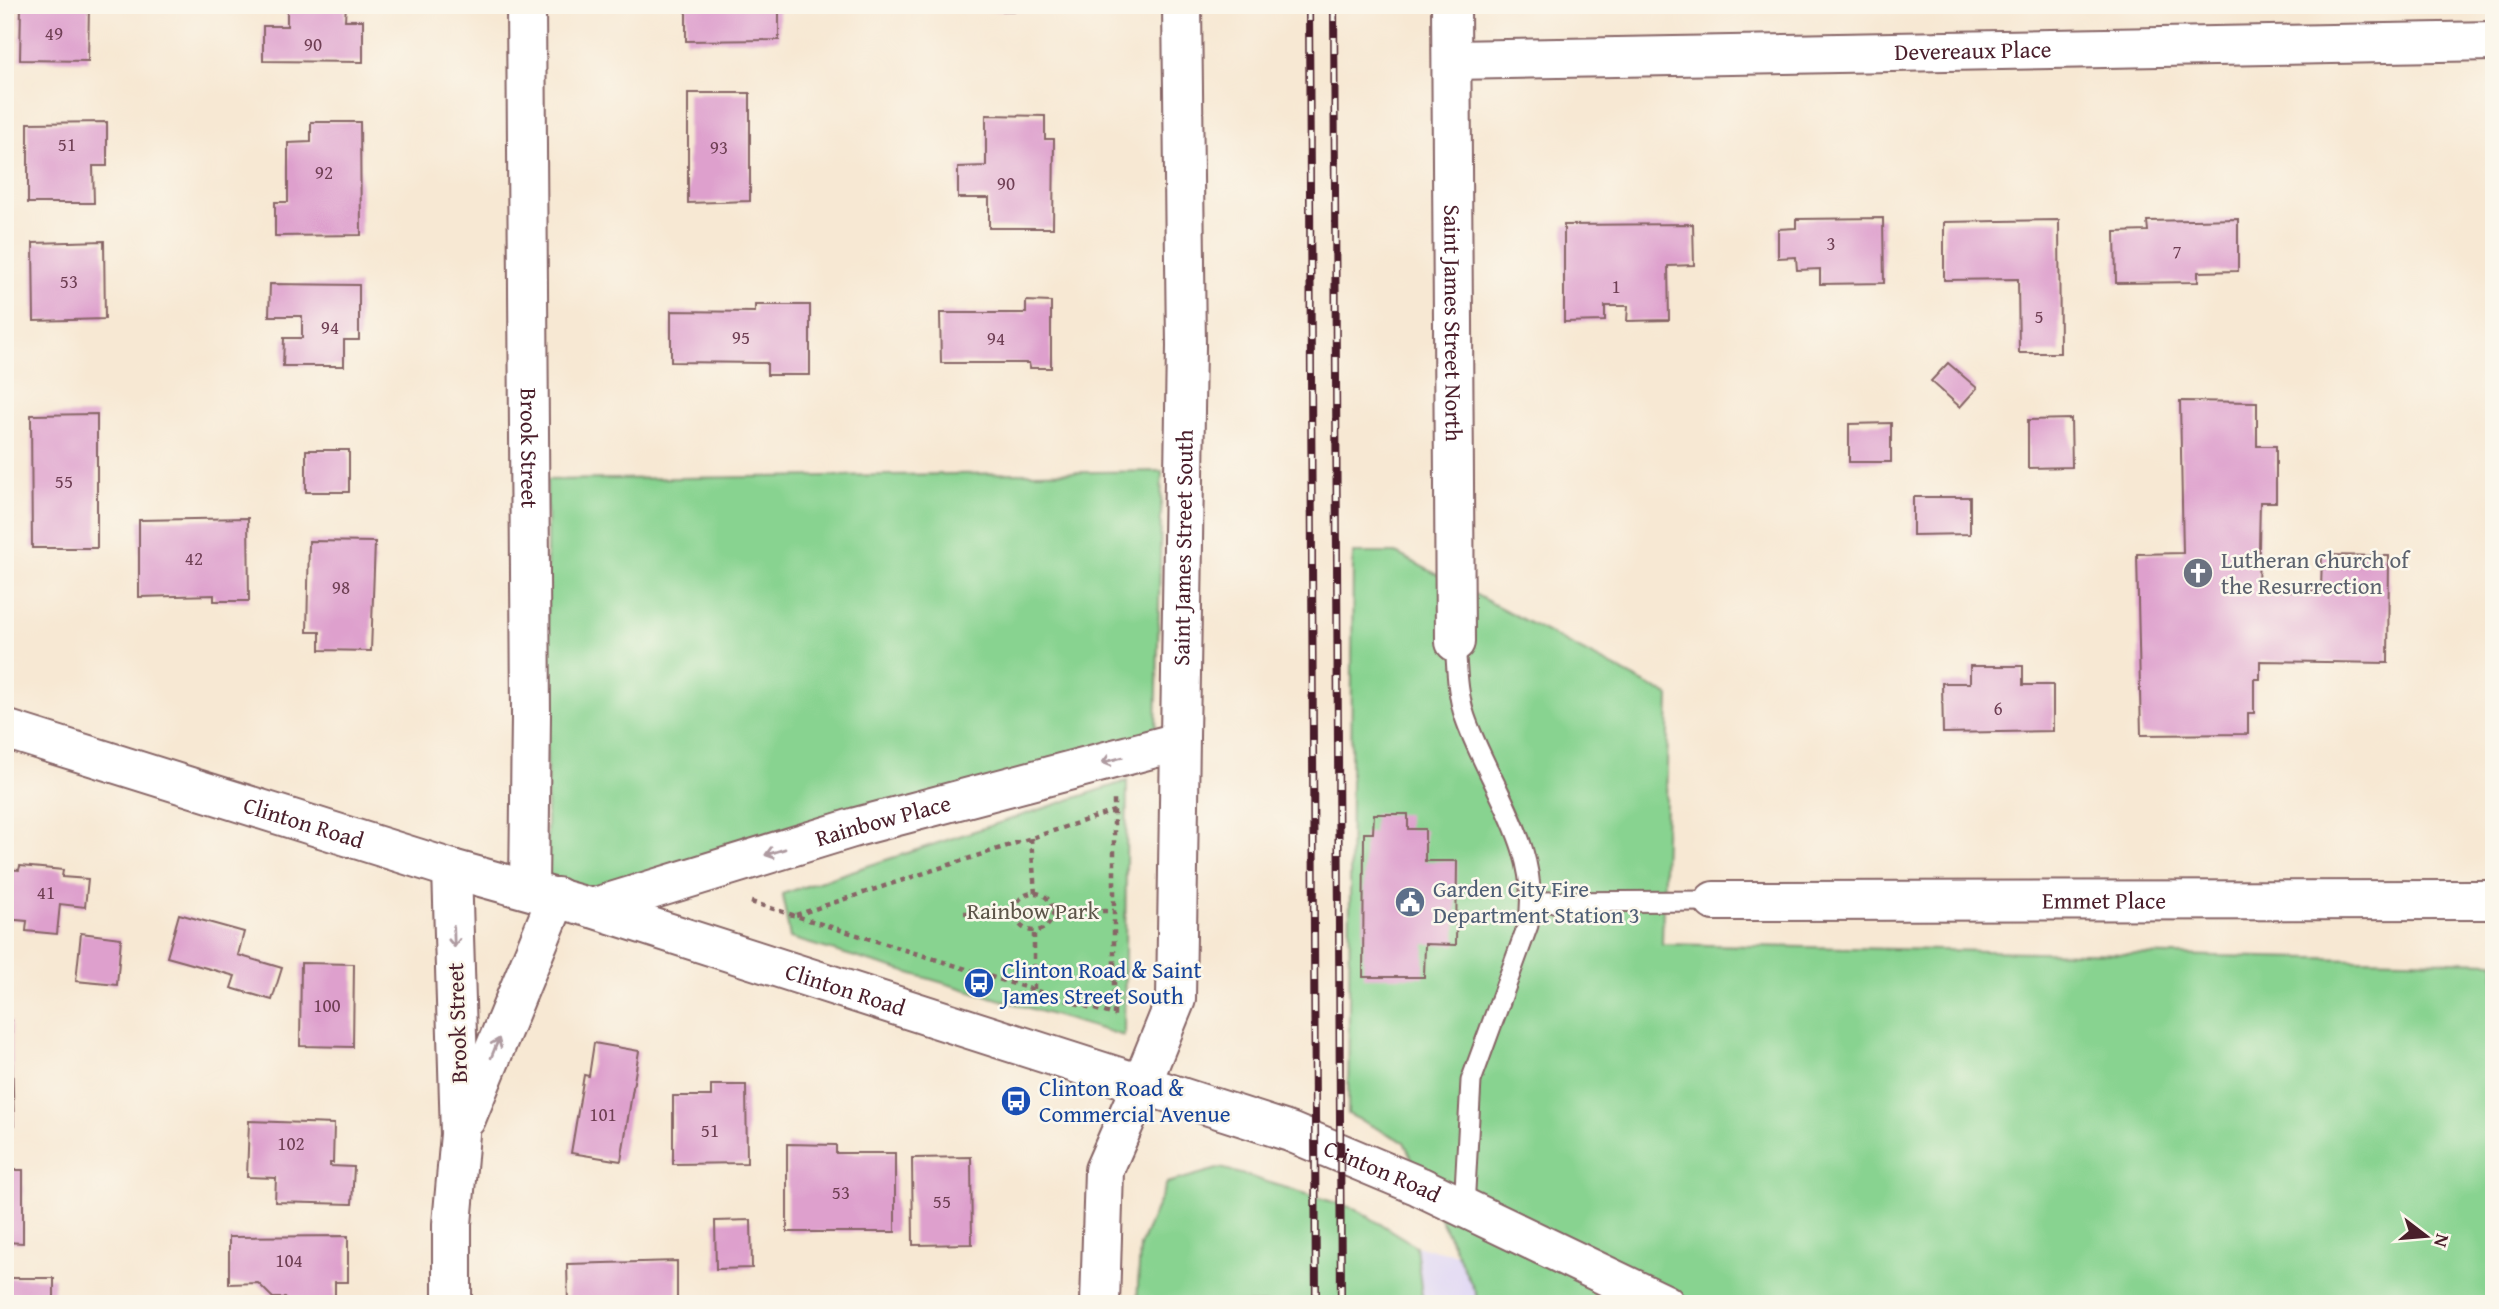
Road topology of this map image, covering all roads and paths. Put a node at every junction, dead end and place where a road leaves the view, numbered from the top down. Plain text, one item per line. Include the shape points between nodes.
1 (526, 5) edge
2 (1182, 5) edge
3 (1451, 5) edge
4 (2494, 41) edge
5 (1453, 60) junction
6 (1455, 642) joint
7 (5, 729) edge
8 (1178, 742) junction
9 (1115, 759) junction
10 (1114, 811) junction
11 (1031, 838) junction
12 (452, 869) junction
13 (1035, 894) junction
14 (559, 898) junction
15 (745, 900) dead end
16 (2494, 900) edge
17 (1714, 901) joint
18 (1532, 902) junction
19 (1052, 911) junction
20 (1114, 911) junction
21 (1015, 912) junction
22 (964, 913) dead end
23 (796, 915) junction
24 (1034, 931) junction
25 (1034, 990) junction
26 (1142, 1083) junction
27 (460, 1134) junction
28 (1464, 1208) junction
29 (452, 1304) edge
30 (1100, 1304) edge
31 (1664, 1304) edge

1 - 14 street, Brook Street via 531,715
2 - 8 street, Saint James Street South via 1186,346
3 - 5 street, Saint James Street North
4 - 5 street, Devereaux Place
5 - 6 street, Saint James Street North
6 - 18 lane via 1464,713 1521,843
7 - 12 street, Clinton Road
8 - 9 street, Rainbow Place
8 - 26 street, Saint James Street South via 1175,999
9 - 10 path
9 -> 14 street, Rainbow Place
10 - 11 path
10 - 20 path
11 - 13 path
11 - 23 path
12 - 14 street, Clinton Road
12 -> 27 street, Brook Street
13 - 19 path via 1050,902
13 - 21 path via 1022,898
14 - 26 street, Clinton Road
27 -> 14 street, Brook Street
15 - 23 path
16 - 17 street, Emmet Place
17 - 18 lane
18 - 28 lane via 1471,1081
19 - 20 path
19 - 24 path via 1048,925
20 - 25 path via 1114,1015
21 - 22 path
21 - 24 path via 1021,925
23 - 25 path
24 - 25 path
26 - 28 street, Clinton Road via 1290,1132
26 - 30 street, Saint James Street South via 1104,1170
27 - 29 street, Brook Street via 452,1224
28 - 31 street, Clinton Road

